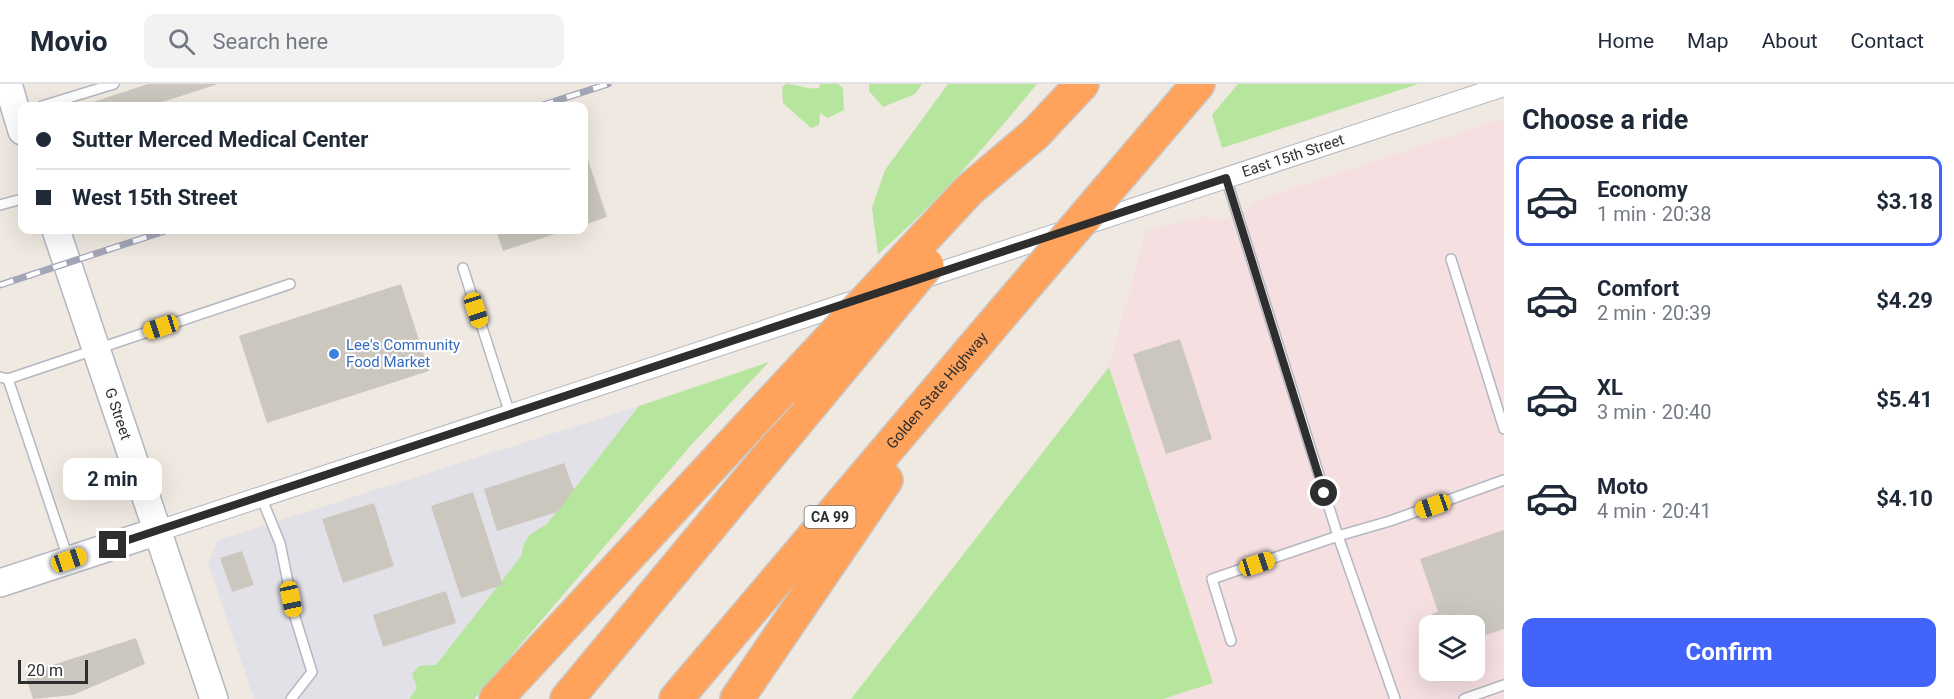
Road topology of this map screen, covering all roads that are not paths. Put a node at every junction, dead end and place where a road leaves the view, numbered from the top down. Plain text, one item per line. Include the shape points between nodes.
1 (8, 84) edge
2 (114, 84) edge
3 (1082, 84) edge
4 (1198, 84) edge
5 (1504, 86) edge
6 (55, 102) edge
7 (18, 111) edge
8 (1035, 134) junction
9 (1226, 178) junction
10 (18, 200) edge
11 (0, 205) edge
12 (57, 234) edge
13 (1452, 259) dead end
14 (463, 268) dead end
15 (290, 284) dead end
16 (984, 335) junction
17 (96, 349) junction
18 (4, 378) edge
19 (510, 414) junction
20 (1504, 429) edge
21 (1504, 480) edge
22 (261, 497) junction
23 (158, 531) junction
24 (1338, 536) junction
25 (69, 560) junction
26 (0, 583) edge
27 (1231, 641) dead end
28 (1504, 685) edge
29 (214, 699) edge
30 (291, 699) edge
31 (496, 699) edge
32 (567, 699) edge
33 (676, 699) edge
34 (737, 699) edge
35 (1395, 699) edge
36 (1464, 699) edge

1 - 7 main road
2 - 6 lane
3 - 8 highway
4 - 16 highway, Golden State Highway / CA 99, bridge
5 - 9 street, East 15th Street
8 - 31 highway, bridge via 969,190
8 - 32 highway, bridge
9 - 19 street, East 15th Street
9 - 24 lane
10 - 11 lane
12 - 17 main road, G Street
13 - 20 lane
14 - 19 lane
15 - 17 lane
16 - 33 highway, Golden State Highway / CA 99
16 - 34 highway
17 - 18 lane
17 - 23 main road, G Street
18 - 25 lane
19 - 22 street, East 15th Street
21 - 24 lane
22 - 23 street, East 15th Street
22 - 30 lane via 280,543 295,617 312,672
23 - 25 main road
23 - 29 main road, G Street
24 - 27 lane via 1212,579
24 - 35 lane
25 - 26 main road
28 - 36 lane

